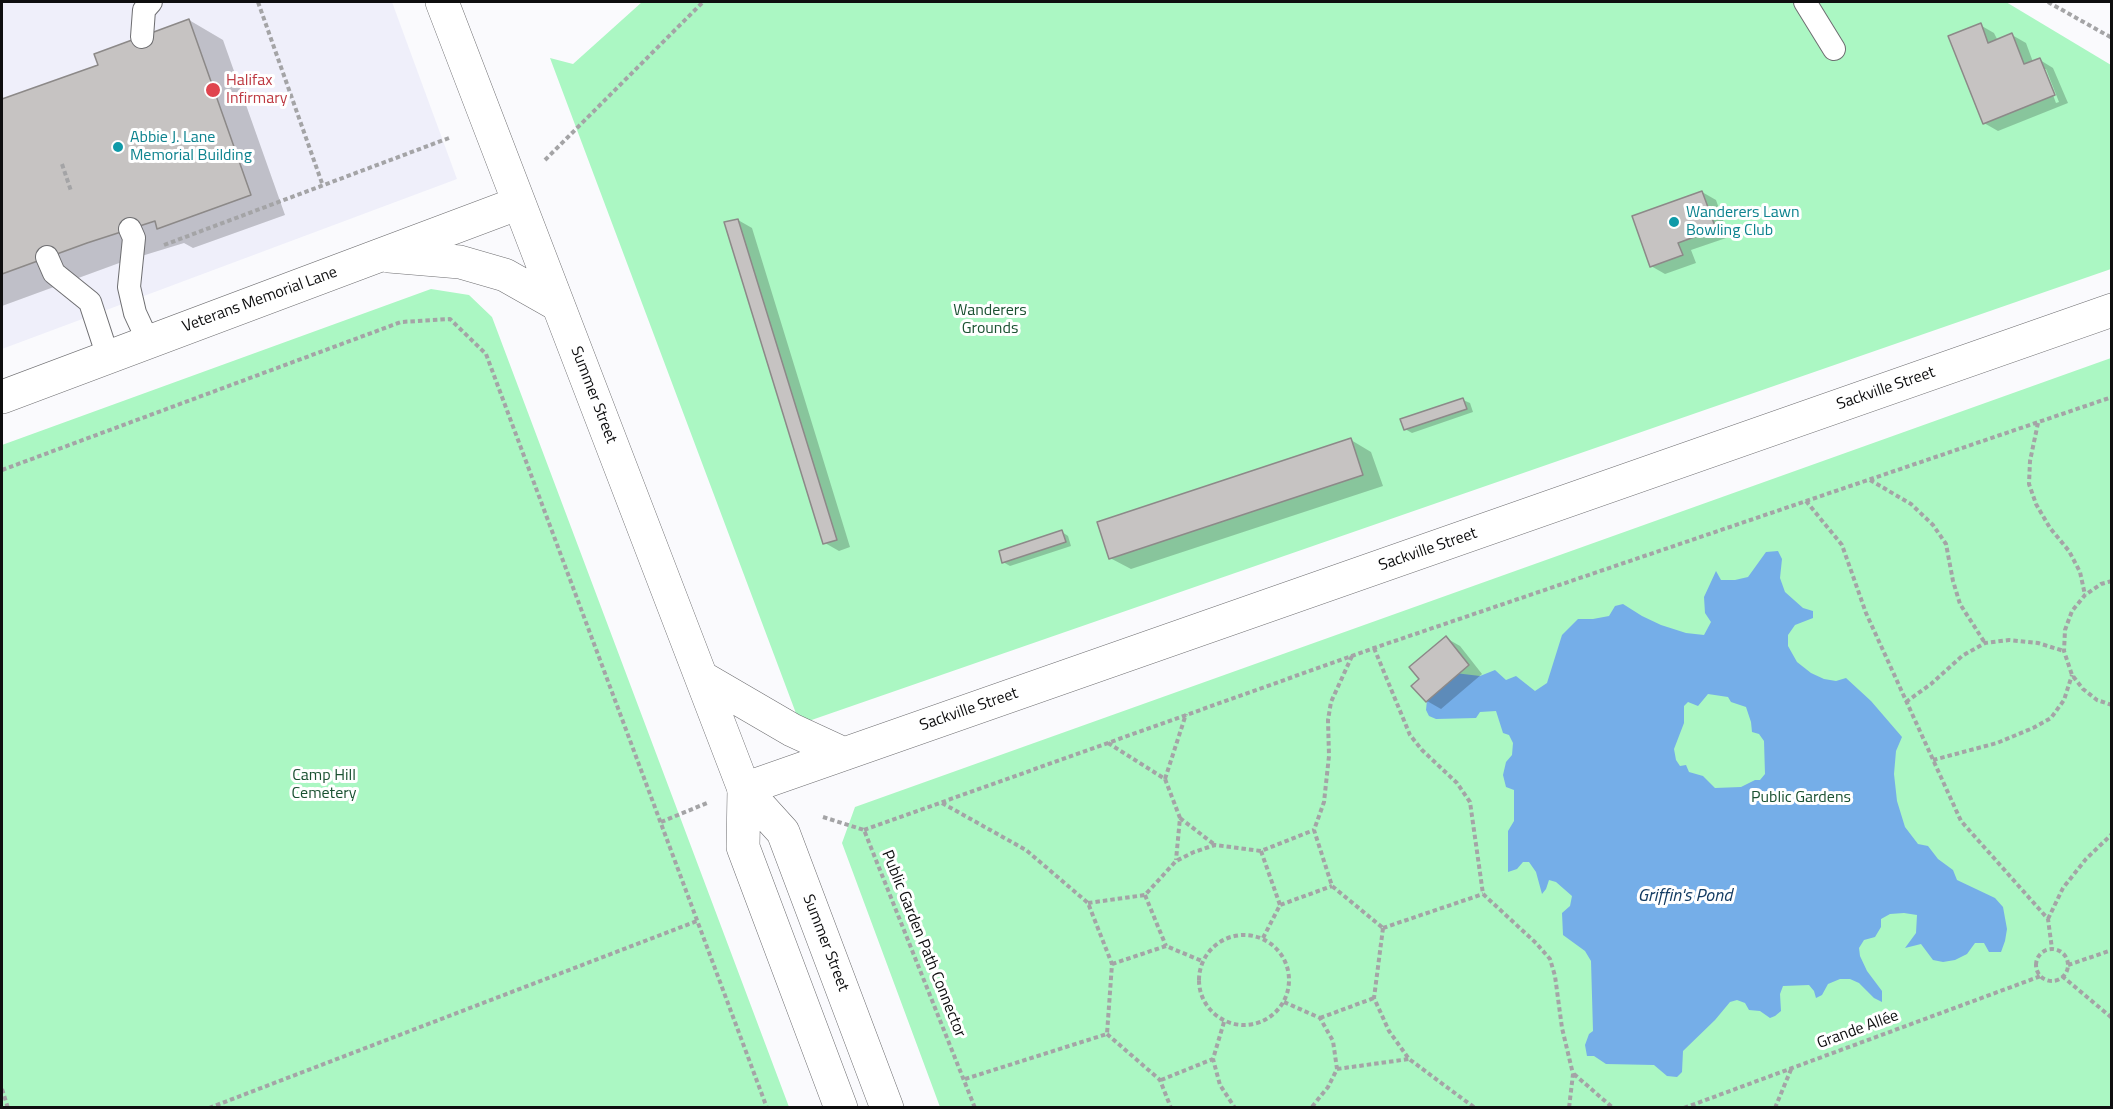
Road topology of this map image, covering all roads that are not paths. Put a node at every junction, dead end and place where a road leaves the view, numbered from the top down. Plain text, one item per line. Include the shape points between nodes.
1 (151, 2) edge
2 (442, 2) edge
3 (1806, 2) edge
4 (142, 37) dead end
5 (1834, 49) dead end
6 (519, 203) junction
7 (130, 229) dead end
8 (378, 256) junction
9 (47, 257) dead end
10 (558, 305) junction
11 (2112, 310) edge
12 (148, 341) junction
13 (108, 357) junction
14 (2, 396) edge
15 (701, 677) junction
16 (844, 754) junction
17 (744, 789) junction
18 (841, 1107) edge
19 (886, 1107) edge

1 - 4 lane via 144,10
2 - 6 street, Summer Street
3 - 5 lane
6 - 8 street, Veterans Memorial Lane
6 - 10 street, Summer Street
7 - 12 lane via 134,238 129,287
8 - 10 street via 460,262 506,274
8 - 12 street, Veterans Memorial Lane
9 - 13 lane via 54,273 90,302
10 - 15 street, Summer Street
11 - 16 street, Sackville Street
12 - 13 street, Veterans Memorial Lane
13 - 14 street, Veterans Memorial Lane
15 - 16 street via 792,730
15 - 17 street, Summer Street
16 - 17 street, Sackville Street
17 - 18 street, Summer Street via 743,847
17 - 19 street, Summer Street via 783,832

